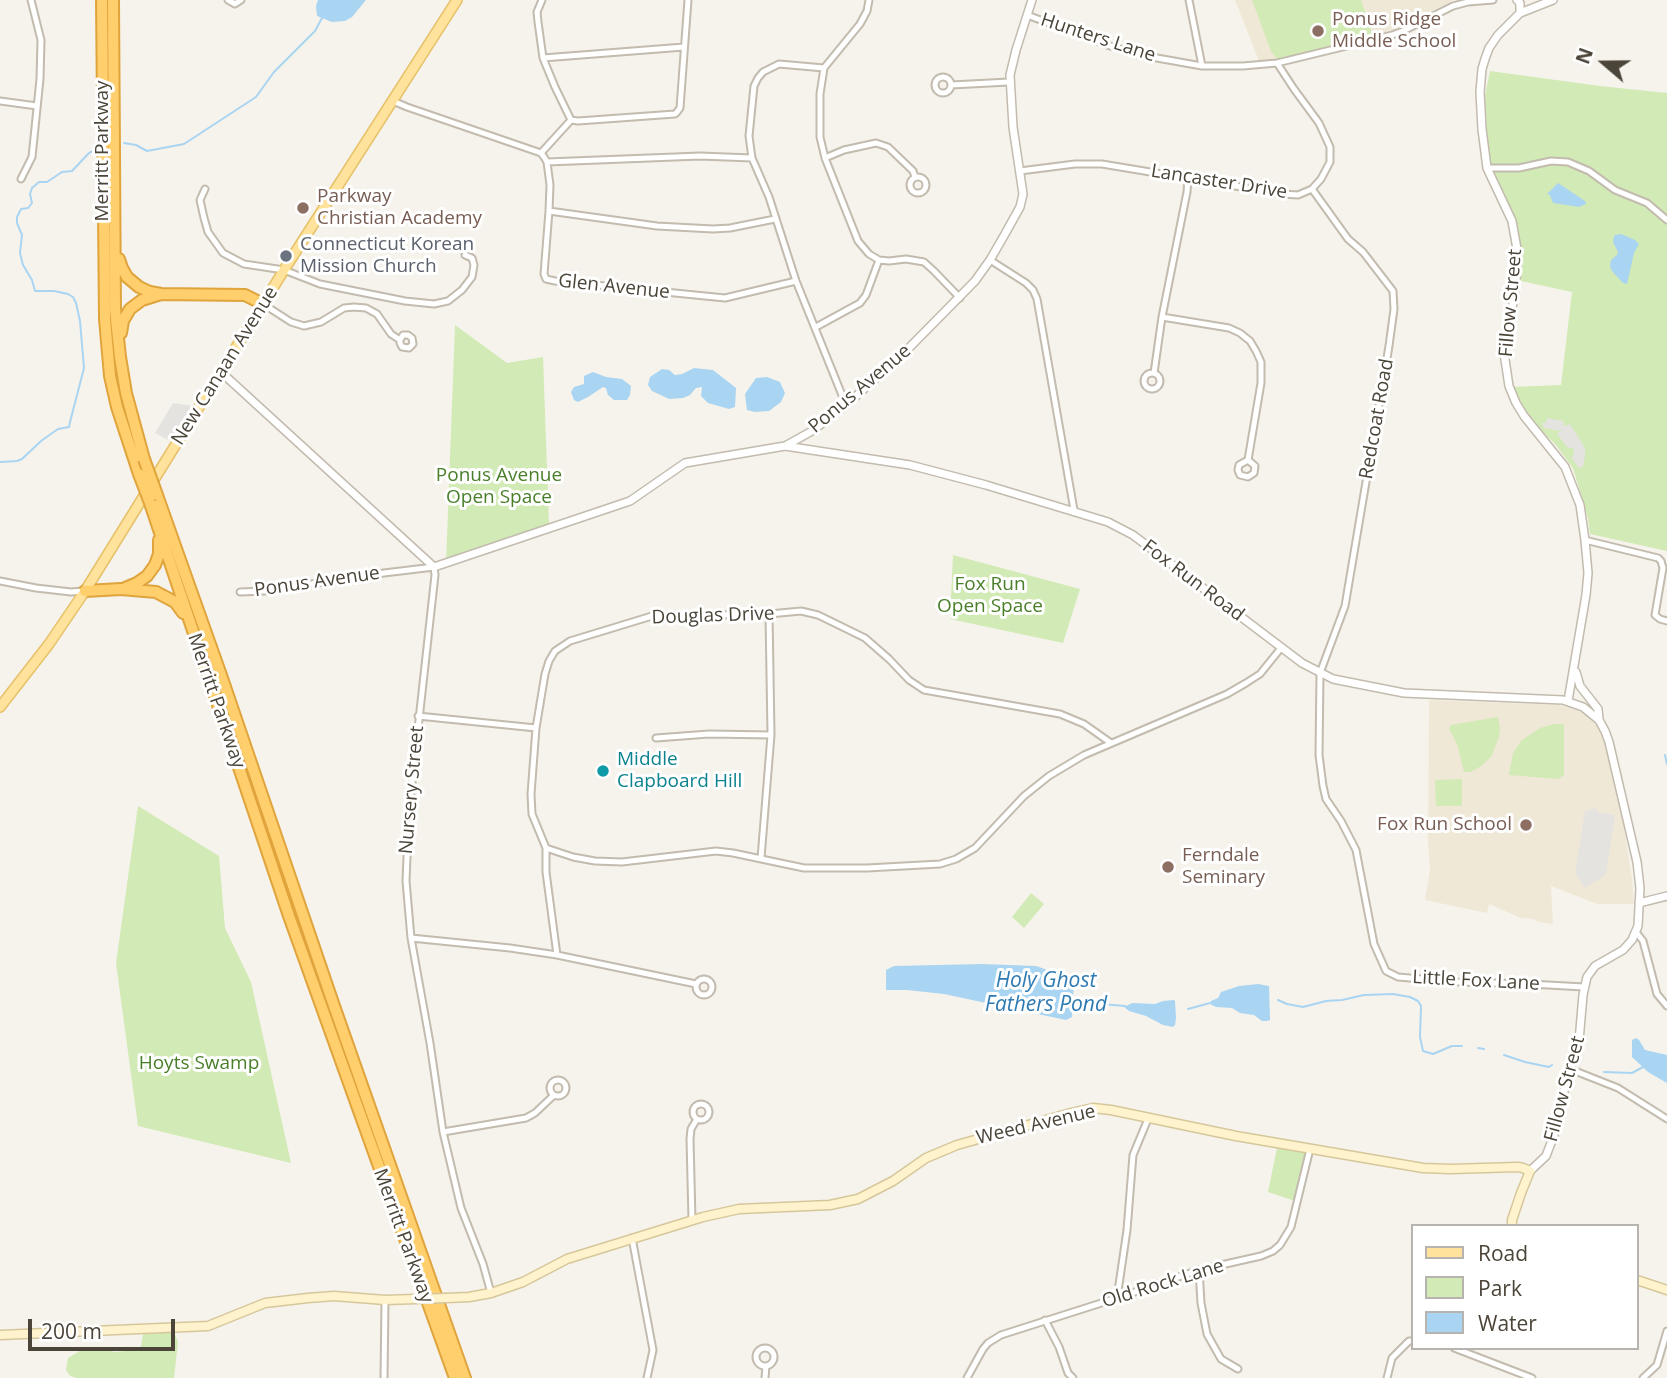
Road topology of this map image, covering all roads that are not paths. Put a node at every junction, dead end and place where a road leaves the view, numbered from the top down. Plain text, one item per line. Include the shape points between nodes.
1 (31, 0) edge
2 (102, 0) edge
3 (113, 0) edge
4 (228, 0) edge
5 (242, 0) edge
6 (457, 0) edge
7 (542, 0) edge
8 (688, 0) edge
9 (869, 0) edge
10 (1032, 0) edge
11 (1189, 0) edge
12 (1493, 0) edge
13 (1517, 0) edge
14 (1553, 0) edge
15 (1520, 13) junction
16 (1027, 16) junction
17 (684, 47) junction
18 (543, 58) junction
19 (1277, 63) junction
20 (1202, 66) junction
21 (824, 68) junction
22 (1009, 82) junction
23 (951, 85) dead end
24 (393, 100) junction
25 (0, 101) edge
26 (37, 106) junction
27 (571, 120) junction
28 (541, 153) junction
29 (825, 158) junction
30 (752, 159) junction
31 (547, 162) junction
32 (1487, 168) junction
33 (1020, 171) junction
34 (915, 177) dead end
35 (1188, 178) junction
36 (21, 179) dead end
37 (205, 189) dead end
38 (1312, 189) junction
39 (549, 211) junction
40 (775, 219) junction
41 (1667, 220) edge
42 (115, 228) junction
43 (465, 255) dead end
44 (878, 260) junction
45 (990, 260) junction
46 (284, 271) junction
47 (796, 281) junction
48 (161, 295) junction
49 (960, 298) junction
50 (263, 304) junction
51 (1162, 317) junction
52 (816, 327) junction
53 (400, 340) dead end
54 (120, 357) junction
55 (221, 372) junction
56 (1154, 373) dead end
57 (846, 405) junction
58 (811, 431) junction
59 (785, 446) junction
60 (813, 450) junction
61 (1248, 460) dead end
62 (154, 499) junction
63 (1074, 510) junction
64 (157, 523) junction
65 (1585, 540) junction
66 (434, 567) junction
67 (0, 581) edge
68 (121, 589) junction
69 (85, 591) junction
70 (240, 592) dead end
71 (769, 614) junction
72 (1667, 621) edge
73 (196, 641) junction
74 (1281, 648) junction
75 (1575, 668) junction
76 (1320, 673) junction
77 (1587, 694) junction
78 (1568, 701) junction
79 (0, 707) edge
80 (1583, 707) junction
81 (418, 716) junction
82 (1599, 720) junction
83 (536, 728) junction
84 (771, 735) junction
85 (656, 738) dead end
86 (1111, 743) junction
87 (546, 848) junction
88 (761, 859) junction
89 (1667, 896) edge
90 (1639, 903) junction
91 (1636, 932) junction
92 (411, 938) junction
93 (557, 955) junction
94 (696, 984) dead end
95 (1584, 987) junction
96 (1667, 1006) edge
97 (1570, 1069) junction
98 (554, 1095) dead end
99 (697, 1119) dead end
100 (1148, 1119) junction
101 (1667, 1119) edge
102 (443, 1132) junction
103 (1310, 1149) junction
104 (1530, 1171) junction
105 (692, 1220) junction
106 (1512, 1224) edge
107 (632, 1238) junction
108 (1199, 1270) junction
109 (1639, 1281) edge
110 (1667, 1290) edge
111 (491, 1293) junction
112 (1117, 1298) junction
113 (385, 1300) junction
114 (1045, 1320) junction
115 (1667, 1331) edge
116 (0, 1335) edge
117 (1412, 1341) edge
118 (1459, 1350) edge
119 (766, 1366) dead end
120 (1238, 1369) dead end
121 (1518, 1376) edge
122 (384, 1378) edge
123 (454, 1378) edge
124 (465, 1378) edge
125 (647, 1378) edge
126 (765, 1378) edge
127 (967, 1378) edge
128 (1073, 1378) edge
129 (1387, 1378) edge
130 (1532, 1378) edge
131 (1643, 1378) edge

1 - 26 street via 41,40
2 - 62 highway, Merritt Parkway, bridge via 105,319 110,376 139,474
3 - 42 highway, Merritt Parkway
4 - 5 street via 234,4
6 - 24 main road, New Canaan Avenue
7 - 18 street via 537,12
8 - 17 street
9 - 21 street via 860,24
10 - 16 street, Ponus Avenue
11 - 20 street
12 - 19 street, Hunters Lane via 1453,6 1392,36
13 - 15 street
14 - 15 street, Fillow Street
15 - 32 street, Fillow Street via 1494,40 1482,69 1480,109
16 - 20 street, Hunters Lane via 1120,49
16 - 22 street, Ponus Avenue
17 - 18 street
17 - 27 street via 680,108 675,114
18 - 27 street
19 - 20 street, Hunters Lane
19 - 38 street, Lancaster Drive via 1319,123 1330,147 1330,162
21 - 29 street via 820,122
21 - 30 street via 779,64 758,78 750,125
22 - 23 street
22 - 33 street, Ponus Avenue
24 - 28 street
24 - 46 main road, New Canaan Avenue
25 - 26 street
26 - 36 street via 32,157
27 - 28 street
28 - 31 street, Glen Avenue
29 - 34 street via 876,143 888,147
29 - 44 street via 858,241
30 - 31 street via 700,156
30 - 40 street
31 - 39 street, Glen Avenue
32 - 41 street via 1568,162 1647,203
32 - 65 street, Fillow Street via 1512,221 1517,249 1513,303 1504,338 1509,386 1524,416 1565,467 1580,505
33 - 35 street, Lancaster Drive via 1102,164
33 - 45 street, Ponus Avenue via 1022,200
35 - 38 street, Lancaster Drive via 1283,194 1298,195
35 - 51 street
37 - 46 street via 200,200 204,218 223,253 244,264
38 - 76 street, Redcoat Road via 1393,290 1394,309 1345,606
39 - 40 street via 713,229
39 - 47 street, Glen Avenue via 546,279 725,299
40 - 47 street
42 - 48 highway via 127,277
42 - 54 highway, Merritt Parkway
43 - 46 street via 472,258 472,277 448,301 434,304 320,284
44 - 49 street via 924,262
44 - 52 street via 860,303
45 - 49 street, Ponus Avenue
45 - 63 street via 1026,283 1037,299
46 - 50 main road, New Canaan Avenue
47 - 52 street
48 - 50 highway via 245,295
48 - 54 highway via 137,303 126,316
49 - 57 street, Ponus Avenue
50 - 53 street via 304,326 344,308 366,308
50 - 55 main road, New Canaan Avenue
51 - 56 street
51 - 61 street via 1229,328 1250,341 1261,362 1261,383
52 - 57 street
54 - 62 highway, Merritt Parkway, bridge
55 - 66 street
55 - 69 main road, New Canaan Avenue
57 - 58 street, Ponus Avenue
58 - 59 street, Ponus Avenue
58 - 60 street
59 - 60 street, Fox Run Road
59 - 66 street, Ponus Avenue via 690,462 630,501
60 - 63 street, Fox Run Road via 910,465
62 - 64 highway, Merritt Parkway
62 - 124 highway, Merritt Parkway via 227,691
63 - 74 street, Fox Run Road via 1133,535
64 - 68 highway via 155,565 147,576
64 - 73 highway, Merritt Parkway
65 - 72 street via 1661,561 1655,615
65 - 75 street, Fillow Street via 1588,573
66 - 70 street, Ponus Avenue
66 - 81 street, Nursery Street
67 - 69 street
68 - 69 highway
68 - 73 highway via 156,592 175,601
69 - 79 main road, New Canaan Avenue
71 - 83 street, Douglas Drive via 652,616 570,641 549,661
71 - 84 street
71 - 86 street, Douglas Drive via 801,611 839,625 865,638 924,690 1060,714 1084,723
73 - 123 highway, Merritt Parkway
74 - 76 street, Fox Run Road
74 - 86 street via 1260,674 1227,694
75 - 77 street
75 - 78 street, Fillow Street
76 - 78 street, Fox Run Road via 1404,693
76 - 95 street, Little Fox Lane via 1323,786 1356,850 1374,944 1386,971 1398,977 1458,982
77 - 80 street
77 - 82 street via 1598,709
78 - 80 street
80 - 82 street
81 - 83 street
81 - 92 street, Nursery Street via 406,862
82 - 90 street via 1609,742 1637,862
83 - 87 street, Douglas Drive via 532,814
84 - 85 street
84 - 88 street
86 - 88 street via 1049,776 975,848 956,859 940,864 821,869
87 - 88 street via 594,861 716,852
87 - 93 street, Douglas Drive
89 - 90 street
90 - 91 street
91 - 95 street via 1623,950 1595,966
91 - 96 street via 1643,941 1657,994
92 - 93 street
92 - 102 street, Nursery Street
93 - 94 street
95 - 97 street, Fillow Street via 1581,1032
97 - 101 street via 1618,1088
97 - 104 street, Fillow Street via 1551,1145
98 - 102 street via 526,1118
99 - 105 street via 690,1139
100 - 103 main road, Weed Avenue
100 - 105 main road, Weed Avenue via 1103,1109 1083,1110 968,1140 926,1158 858,1199 739,1209
100 - 112 street via 1133,1155
102 - 111 street, Nursery Street via 461,1208
103 - 104 main road, Weed Avenue via 1434,1169 1518,1167
103 - 108 street, Old Rock Lane via 1291,1227 1280,1245 1261,1255
104 - 106 main road, Fillow Street
105 - 107 main road, Weed Avenue
107 - 111 main road, Weed Avenue
107 - 125 street via 653,1350
108 - 112 street, Old Rock Lane
108 - 120 street via 1207,1334 1221,1359
109 - 110 main road
111 - 113 main road, Weed Avenue, bridge
112 - 114 street, Old Rock Lane
113 - 116 main road, Weed Avenue via 334,1296 275,1301 208,1326
113 - 122 street
114 - 127 street, Old Rock Lane via 988,1343
114 - 128 street
115 - 131 street via 1657,1365
117 - 129 street via 1392,1358
118 - 121 street
119 - 126 street
121 - 130 street

